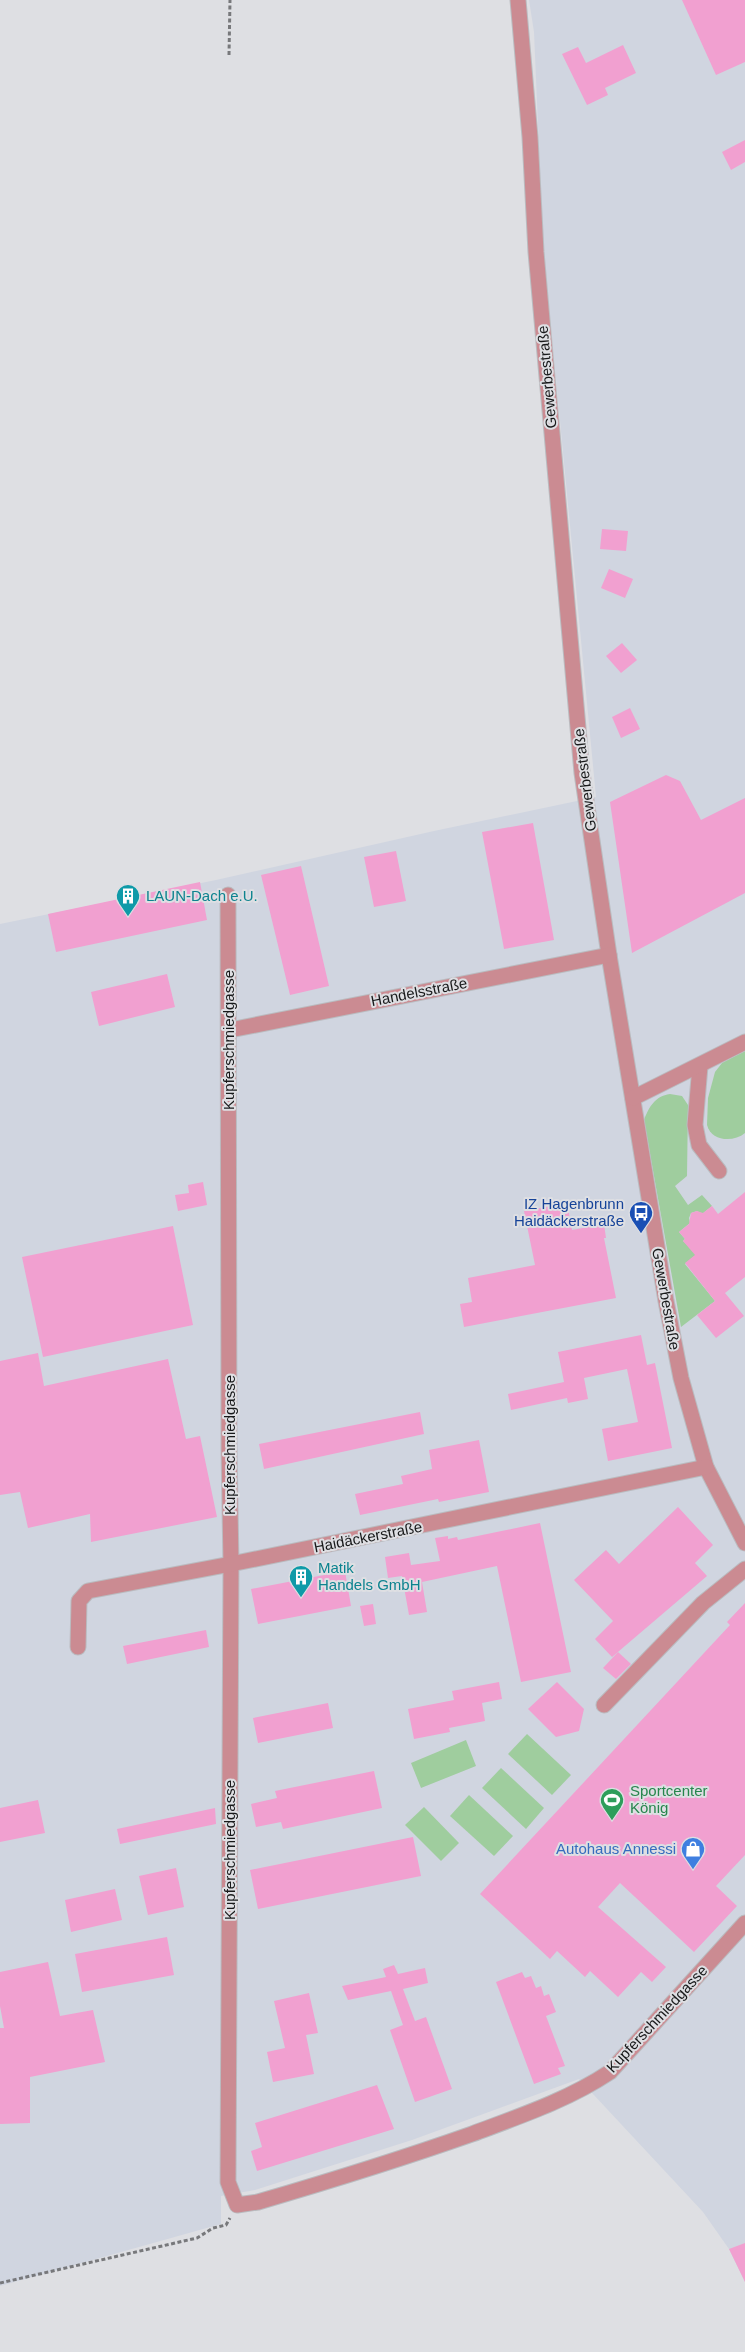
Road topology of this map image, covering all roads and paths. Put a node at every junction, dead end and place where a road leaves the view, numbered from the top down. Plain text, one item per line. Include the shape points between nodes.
1 (230, 0) edge
2 (518, 0) edge
3 (229, 54) dead end
4 (228, 895) dead end
5 (609, 955) junction
6 (230, 1030) junction
7 (745, 1042) edge
8 (700, 1066) junction
9 (633, 1098) junction
10 (719, 1171) dead end
11 (706, 1467) junction
12 (745, 1543) edge
13 (231, 1564) junction
14 (745, 1569) edge
15 (78, 1648) dead end
16 (604, 1705) dead end
17 (745, 1923) edge
18 (237, 2205) junction
19 (0, 2283) edge

1 - 3 path
2 - 5 street, Gewerbestraße via 536,252 582,773
4 - 6 street, Kupferschmiedgasse
5 - 6 street, Handelsstraße
5 - 9 street, Gewerbestraße
6 - 13 street, Kupferschmiedgasse
7 - 8 street
8 - 9 street
8 - 10 street via 699,1145
9 - 11 street, Gewerbestraße via 681,1378
11 - 12 street, Gewerbestraße
11 - 13 street, Haidäckerstraße
13 - 15 street, Haidäckerstraße via 88,1591 79,1601
13 - 18 street, Kupferschmiedgasse via 228,2182
14 - 16 street via 703,1603
17 - 18 street, Kupferschmiedgasse via 610,2072 588,2087 521,2116 389,2163 258,2202
18 - 19 path via 226,2225 213,2228 197,2238

